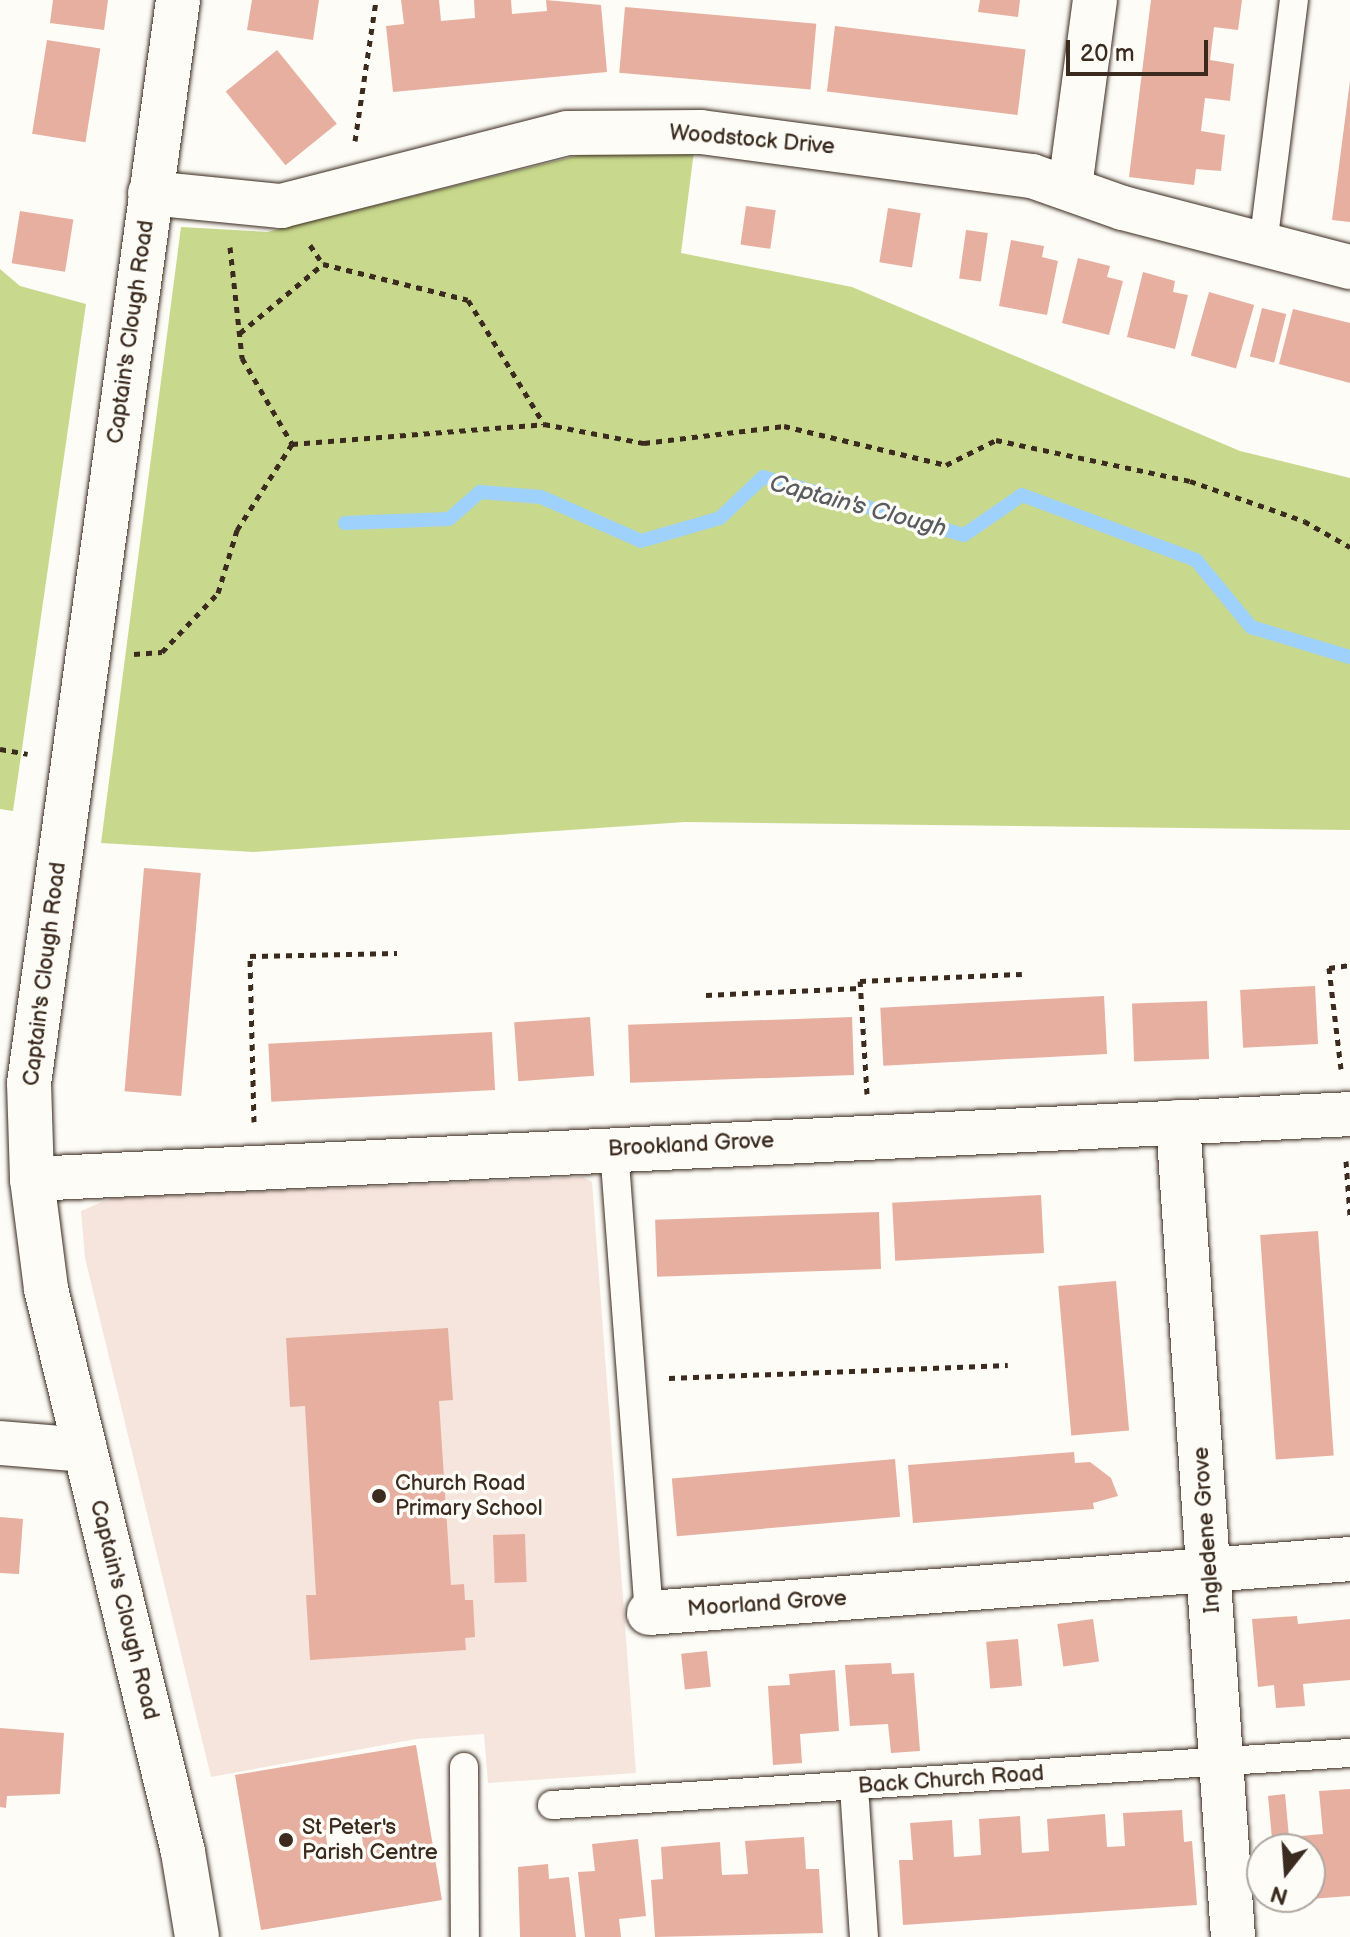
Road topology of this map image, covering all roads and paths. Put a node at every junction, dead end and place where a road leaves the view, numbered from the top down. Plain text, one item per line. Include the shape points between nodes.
1 (178, 0) edge
2 (376, 0) edge
3 (1095, 0) edge
4 (1294, 0) edge
5 (1070, 187) junction
6 (347, 191) junction
7 (150, 193) junction
8 (225, 204) junction
9 (281, 206) junction
10 (1263, 245) junction
11 (323, 264) junction
12 (1350, 267) edge
13 (239, 334) junction
14 (544, 424) junction
15 (292, 444) junction
16 (1350, 547) edge
17 (87, 657) junction
18 (397, 953) dead end
19 (1350, 965) edge
20 (1022, 974) dead end
21 (860, 988) junction
22 (706, 995) dead end
23 (15, 1080) edge
24 (1346, 1114) edge
25 (1178, 1122) junction
26 (869, 1137) junction
27 (614, 1149) junction
28 (255, 1167) junction
29 (32, 1179) junction
30 (1350, 1216) edge
31 (1008, 1365) dead end
32 (632, 1380) junction
33 (0, 1443) edge
34 (85, 1450) junction
35 (1350, 1559) edge
36 (1209, 1570) junction
37 (649, 1613) joint
38 (1350, 1753) edge
39 (1223, 1762) junction
40 (464, 1767) dead end
41 (854, 1787) junction
42 (552, 1805) dead end
43 (197, 1937) edge
44 (465, 1937) edge
45 (864, 1937) edge
46 (1233, 1937) edge

1 - 7 street, Captain's Clough Road
2 - 6 path
3 - 5 street
4 - 10 lane
5 - 6 street, Woodstock Drive via 980,166 776,140 628,130 567,133
5 - 10 street, Woodstock Drive
6 - 9 street, Woodstock Drive
7 - 8 street, Woodstock Drive
7 - 17 street, Captain's Clough Road
8 - 9 street, Woodstock Drive
8 - 13 path
9 - 11 path
10 - 12 street, Woodstock Drive
11 - 13 path
11 - 14 path via 468,300
13 - 15 path via 242,358
14 - 15 path
14 - 16 path via 644,443 784,426 946,465 996,440 1190,481 1304,521
15 - 17 path via 237,530 218,593 188,631 162,652
17 - 23 street, Captain's Clough Road
18 - 28 path via 250,956
19 - 24 path via 1329,968
20 - 21 path via 860,981
21 - 22 path
21 - 26 path
23 - 29 street, Captain's Clough Road
24 - 25 street, Brookland Grove
24 - 30 path
25 - 26 street, Brookland Grove
25 - 36 street, Ingledene Grove
26 - 27 street, Brookland Grove
27 - 28 street, Brookland Grove
27 - 32 lane, Moorland Grove
28 - 29 street, Brookland Grove
29 - 34 street, Captain's Clough Road via 46,1289
31 - 32 path
32 - 37 lane, Moorland Grove
33 - 34 street
34 - 43 street, Captain's Clough Road
35 - 36 street, Moorland Grove
36 - 37 street, Moorland Grove
36 - 39 street, Ingledene Grove
38 - 39 lane, Back Church Road
39 - 41 lane, Back Church Road
39 - 46 street, Ingledene Grove
40 - 44 lane
41 - 42 lane, Back Church Road
41 - 45 lane

